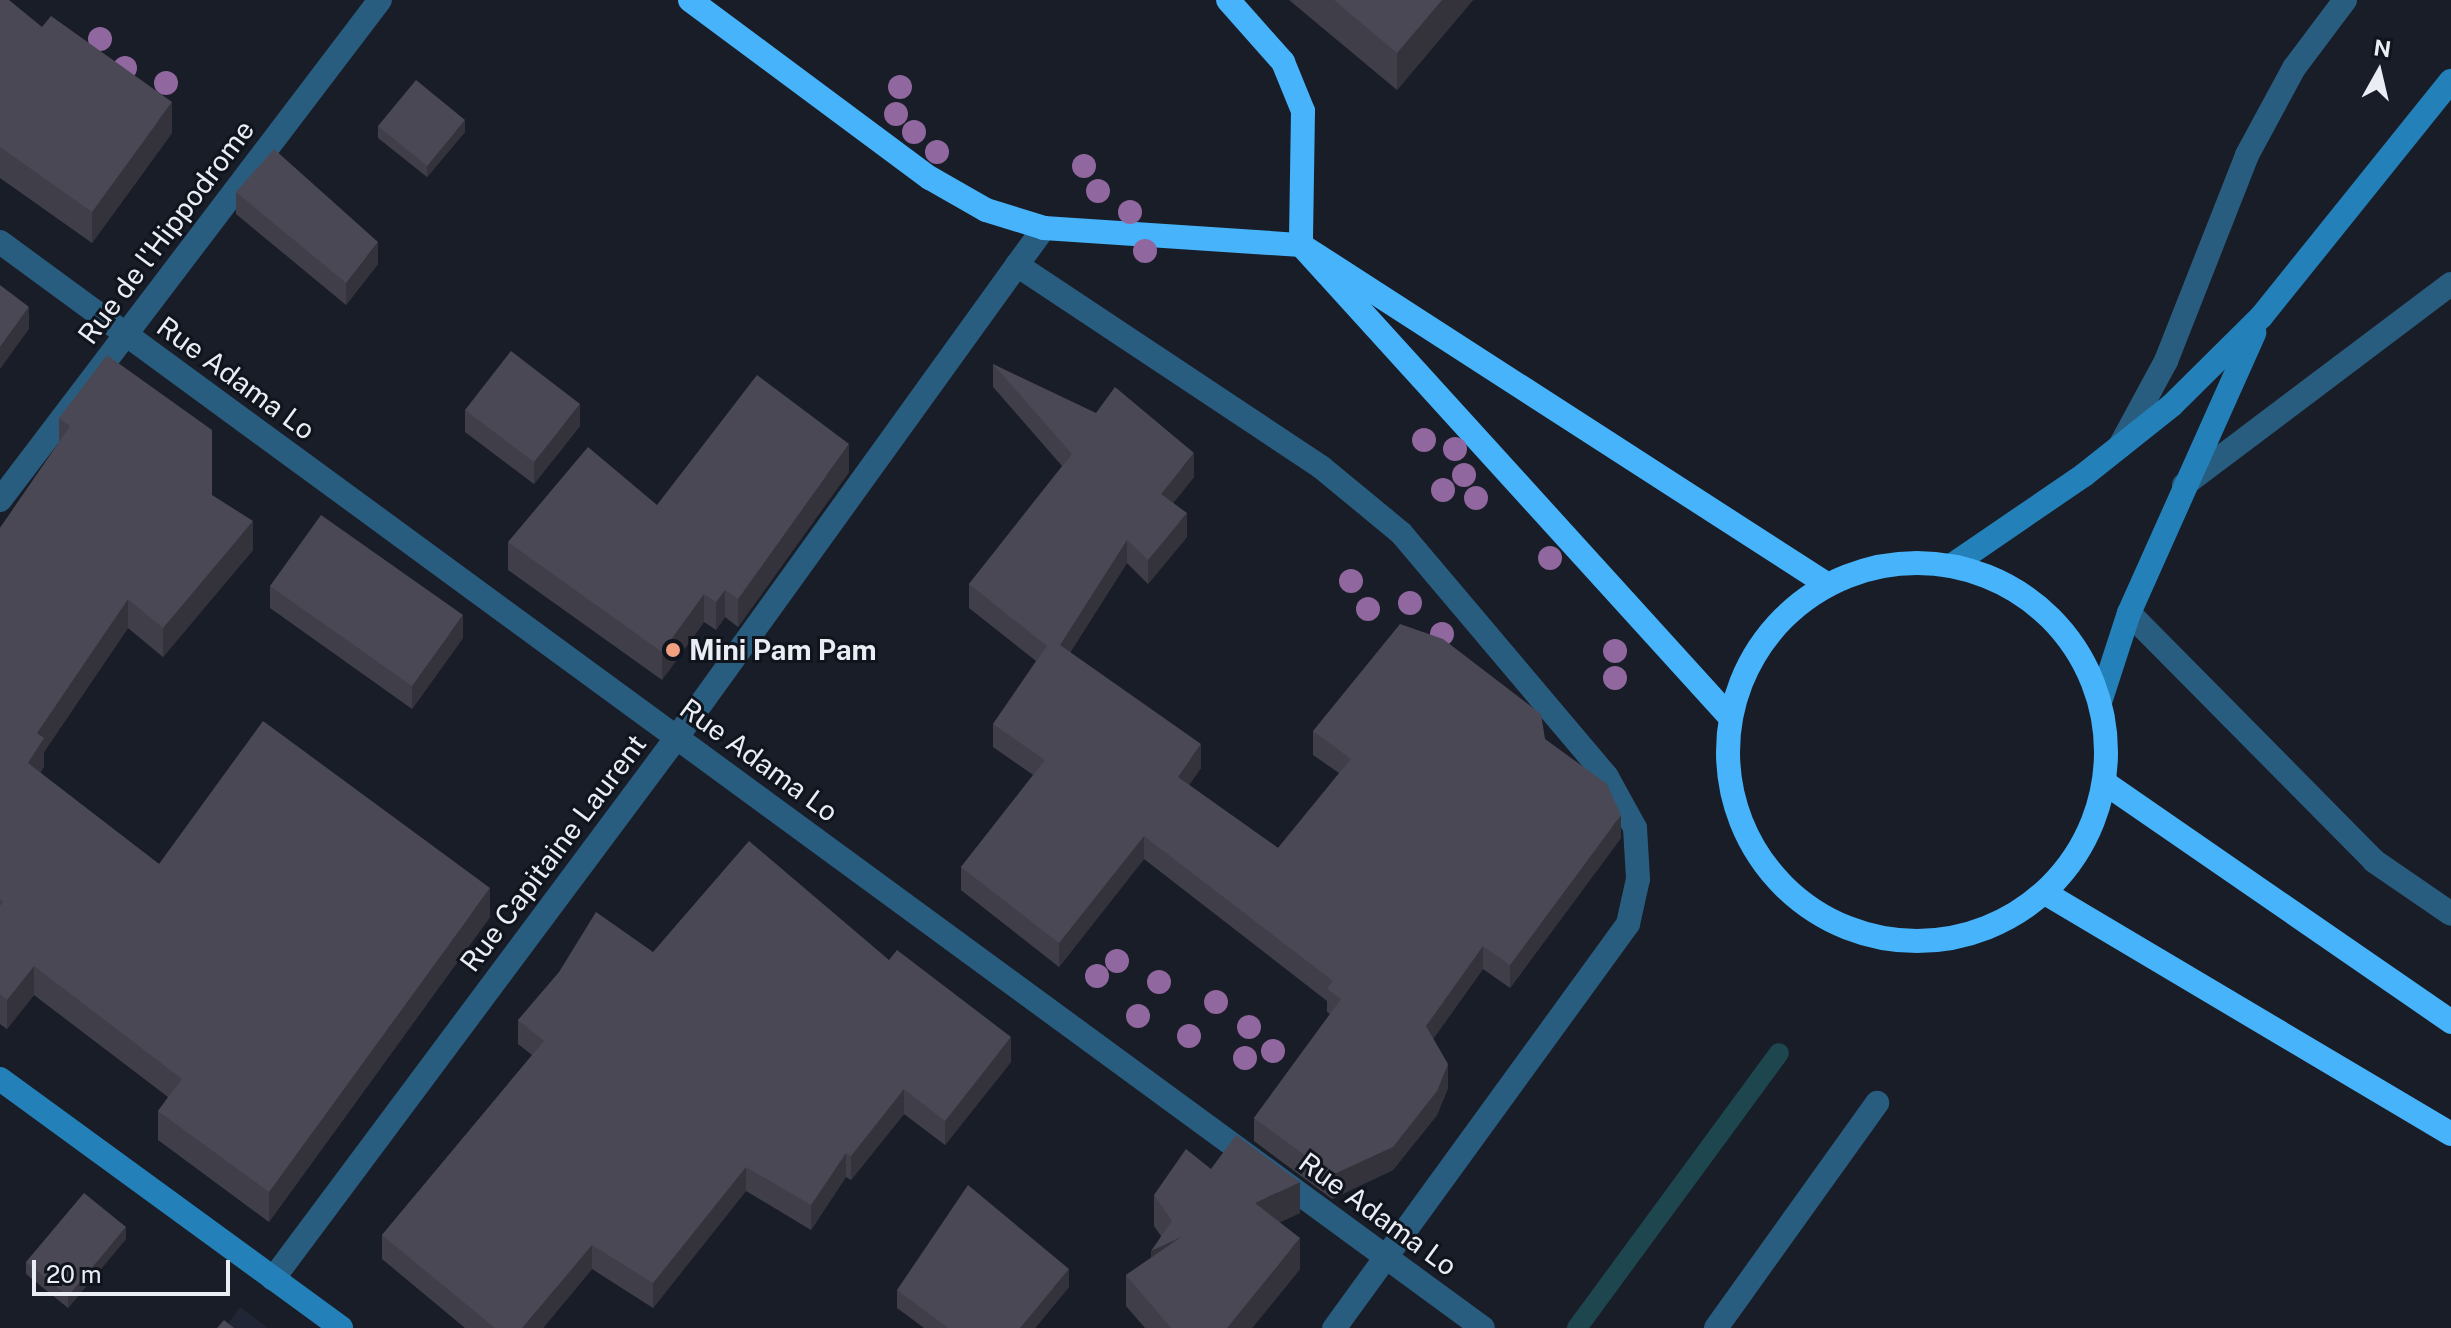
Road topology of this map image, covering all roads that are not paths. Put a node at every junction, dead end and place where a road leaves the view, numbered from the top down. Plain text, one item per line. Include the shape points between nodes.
1 (380, 0) edge
2 (690, 0) edge
3 (1228, 0) edge
4 (2345, 0) edge
5 (2451, 81) edge
6 (1044, 228) junction
7 (0, 242) edge
8 (1301, 245) junction
9 (1017, 265) junction
10 (2451, 284) edge
11 (2261, 317) junction
12 (126, 335) junction
13 (2120, 446) junction
14 (2184, 485) junction
15 (0, 500) edge
16 (1951, 566) junction
17 (1828, 585) junction
18 (2129, 613) junction
19 (2101, 699) junction
20 (1729, 716) junction
21 (677, 737) junction
22 (2105, 783) junction
23 (2045, 893) junction
24 (2451, 914) edge
25 (2451, 1022) edge
26 (0, 1079) edge
27 (1877, 1103) dead end
28 (2451, 1134) edge
29 (1387, 1258) junction
30 (273, 1279) junction
31 (341, 1328) edge
32 (1334, 1328) edge
33 (1482, 1328) edge
34 (1716, 1328) edge

1 - 12 street, Rue de l'Hippodrome
2 - 6 highway via 930,178 986,210
3 - 8 highway via 1283,62 1303,111
4 - 13 street via 2294,68 2247,155 2166,361
5 - 11 street
6 - 8 highway
6 - 9 street, Rue Capitaine Laurent
7 - 12 street, Rue Adama Lo
8 - 17 highway
8 - 20 highway
9 - 21 street, Rue Capitaine Laurent
9 - 29 street via 1321,467 1401,533 1607,777 1635,828 1638,879 1628,924
10 - 14 street
11 - 13 street via 2172,405
11 - 14 street
12 - 15 street, Rue de l'Hippodrome
12 - 21 street, Rue Adama Lo
13 - 16 street
14 - 18 street
16 - 17 highway via 1881,567
16 - 19 highway via 1991,578 2028,599 2059,626 2084,660
17 - 20 highway via 1793,607 1765,639 1743,675
18 - 19 street
18 - 24 street via 2374,861
19 - 22 highway via 2108,741
20 - 23 highway via 1732,802 1749,841 1773,877 1806,906 1843,927 1884,940 1928,942 1970,934 2010,918
21 - 29 street, Rue Adama Lo
21 - 30 street, Rue Capitaine Laurent
22 - 23 highway via 2094,824 2074,861
22 - 25 highway
23 - 28 highway
26 - 30 street
27 - 34 street
29 - 32 street
29 - 33 street, Rue Adama Lo
30 - 31 street

